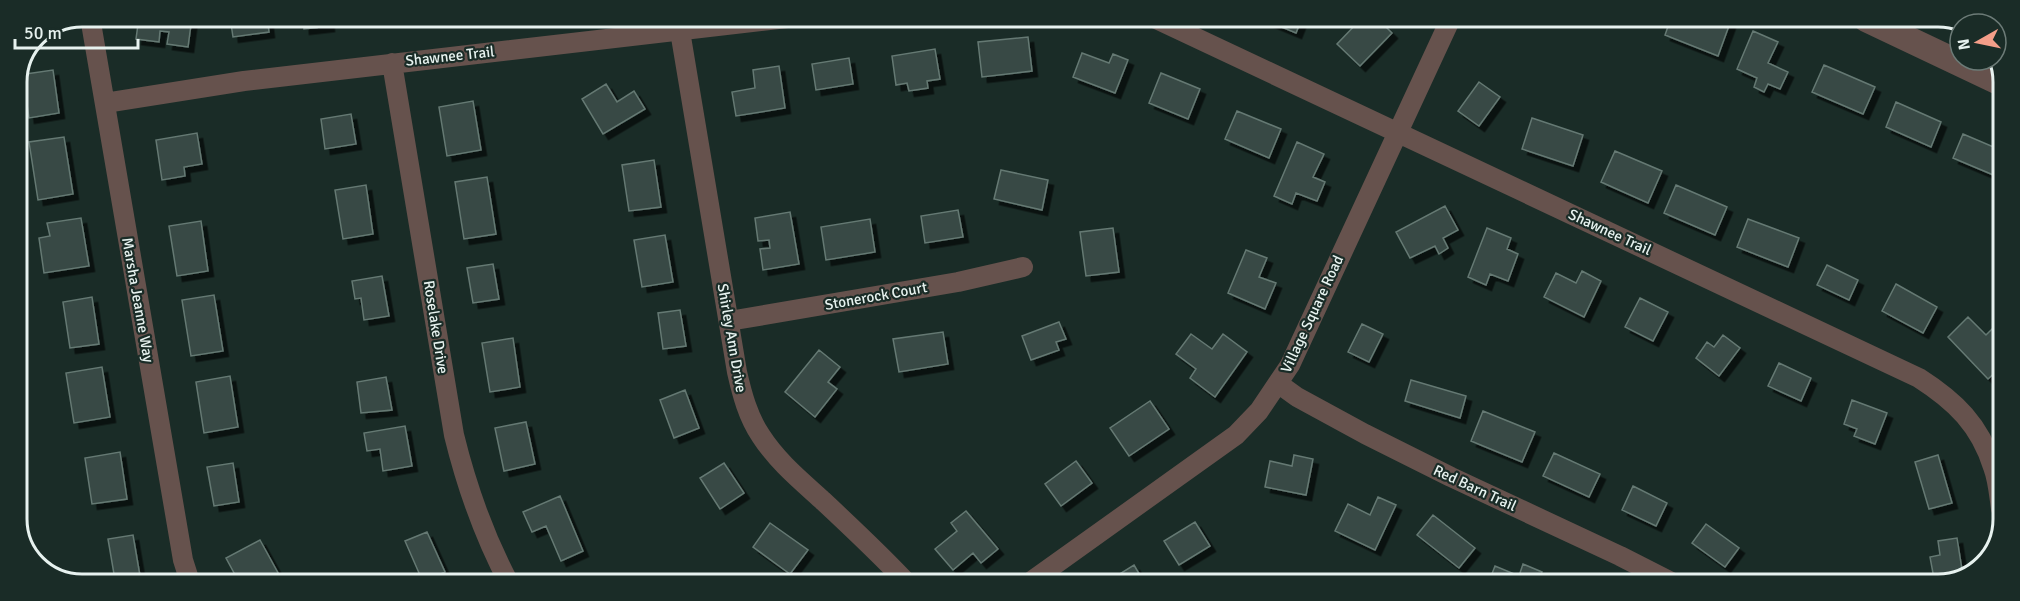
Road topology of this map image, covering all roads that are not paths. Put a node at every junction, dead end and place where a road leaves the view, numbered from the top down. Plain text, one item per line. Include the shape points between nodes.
1 (92, 27) edge
2 (707, 27) edge
3 (1173, 27) edge
4 (1447, 27) edge
5 (1883, 27) edge
6 (680, 30) junction
7 (392, 63) junction
8 (1993, 79) edge
9 (105, 103) junction
10 (1397, 134) junction
11 (1023, 267) dead end
12 (729, 321) junction
13 (1279, 384) junction
14 (1993, 466) edge
15 (188, 574) edge
16 (505, 574) edge
17 (899, 574) edge
18 (1042, 574) edge
19 (1655, 574) edge

1 - 9 street, Marsha Jeanne Way
2 - 6 street, Shawnee Trail
3 - 10 street, Shawnee Trail
4 - 10 street, Village Square Road
5 - 8 street
6 - 7 street, Shawnee Trail
6 - 12 street, Shirley Ann Drive
7 - 9 street, Shawnee Trail
7 - 16 street, Roselake Drive via 454,435 480,522
9 - 15 street, Marsha Jeanne Way
10 - 13 street, Village Square Road
10 - 14 street, Shawnee Trail via 1920,378 1944,393 1974,426
11 - 12 street, Stonerock Court via 958,282
12 - 17 street, Shirley Ann Drive via 742,394 760,436 779,460
13 - 18 street, Village Square Road via 1236,435
13 - 19 street, Red Barn Trail via 1365,434

